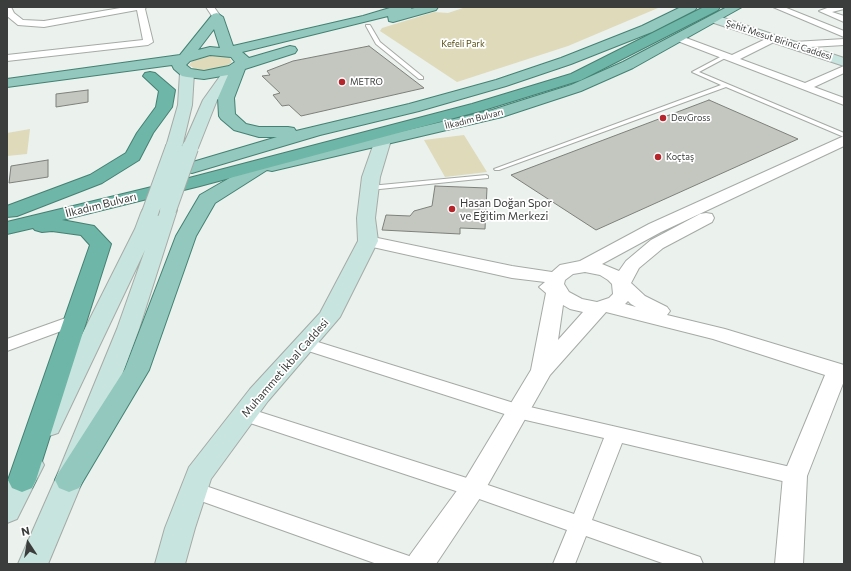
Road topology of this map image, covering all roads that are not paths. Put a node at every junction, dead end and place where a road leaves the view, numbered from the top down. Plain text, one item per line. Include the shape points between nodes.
1 (7, 7) edge
2 (141, 7) edge
3 (406, 7) edge
4 (432, 7) edge
5 (703, 7) edge
6 (736, 7) edge
7 (777, 7) edge
8 (685, 8) edge
9 (840, 9) edge
10 (214, 12) edge
11 (714, 13) edge
12 (844, 20) edge
13 (368, 26) junction
14 (223, 31) junction
15 (844, 34) edge
16 (678, 38) junction
17 (775, 38) junction
18 (270, 41) junction
19 (844, 42) edge
20 (794, 44) junction
21 (228, 51) junction
22 (7, 58) edge
23 (185, 58) junction
24 (729, 58) junction
25 (843, 63) edge
26 (239, 66) junction
27 (187, 73) junction
28 (150, 76) junction
29 (421, 78) dead end
30 (7, 83) edge
31 (726, 85) junction
32 (805, 87) junction
33 (7, 90) edge
34 (844, 102) edge
35 (475, 105) junction
36 (315, 131) junction
37 (844, 135) edge
38 (383, 140) junction
39 (844, 141) edge
40 (182, 148) junction
41 (260, 168) junction
42 (497, 169) dead end
43 (193, 175) junction
44 (486, 177) dead end
45 (370, 188) junction
46 (159, 211) junction
47 (8, 220) edge
48 (368, 241) junction
49 (585, 266) junction
50 (556, 284) junction
51 (621, 284) junction
52 (602, 307) junction
53 (77, 319) junction
54 (305, 344) junction
55 (7, 345) edge
56 (542, 370) junction
57 (842, 371) edge
58 (517, 411) junction
59 (244, 414) junction
60 (616, 433) junction
61 (795, 476) junction
62 (22, 480) junction
63 (69, 480) junction
64 (473, 488) junction
65 (194, 490) junction
66 (7, 511) edge
67 (579, 526) junction
68 (33, 564) edge
69 (170, 564) edge
70 (404, 564) edge
71 (420, 564) edge
72 (564, 564) edge
73 (692, 564) edge
74 (789, 564) edge

1 - 2 street via 10,14 21,23 44,24
2 - 22 street via 148,42
3 - 18 main road
4 - 13 main road
5 - 35 highway, İlkadım Bulvarı via 574,71
6 - 11 main road, İlkadım Bulvarı
7 - 15 street
8 - 36 main road, İlkadım Bulvarı via 640,32 566,62 501,84
9 - 12 street via 823,11
10 - 14 main road
10 - 23 main road
11 - 16 main road, İlkadım Bulvarı
11 - 17 main road, Şehit Mesut Birinci Caddesi
11 - 35 highway, İlkadım Bulvarı via 576,77
13 - 26 main road
13 - 29 lane via 378,42
14 - 18 main road via 242,38
14 - 21 main road
16 - 24 street
16 - 38 main road, İlkadım Bulvarı via 628,65 576,88 496,114
17 - 20 main road, Şehit Mesut Birinci Caddesi
17 - 24 street
18 - 21 main road
19 - 20 street
20 - 25 main road, Şehit Mesut Birinci Caddesi
21 - 23 main road via 200,52
21 - 26 main road via 240,56 242,59
23 - 27 main road via 178,66
23 - 30 main road
24 - 31 lane via 695,72
24 - 32 street
25 - 32 street
26 - 27 main road via 215,74
26 - 36 main road via 226,98 227,116 240,127 259,132
26 - 40 main road via 228,75 210,100
27 - 28 main road
27 - 40 main road
28 - 33 main road
28 - 47 highway via 167,90 164,107 145,132 133,156 96,179
31 - 37 lane
31 - 42 lane
32 - 34 street
35 - 43 highway, İlkadım Bulvarı
36 - 43 main road, İlkadım Bulvarı
38 - 41 main road, İlkadım Bulvarı
38 - 45 main road
39 - 49 street via 655,228
39 - 51 street via 820,161 657,244 632,265
40 - 46 main road, bridge
41 - 43 main road, İlkadım Bulvarı
41 - 63 main road via 208,199 186,236 137,370
43 - 47 highway, İlkadım Bulvarı
44 - 45 lane
45 - 48 main road via 366,218
46 - 62 main road via 145,228
46 - 63 main road via 128,329
47 - 53 highway via 87,230 101,244
48 - 50 street
48 - 54 main road, Muhammet İkbal Caddesi via 329,317
49 - 50 street via 567,269
49 - 51 street via 606,271 615,276
50 - 52 street via 568,301 582,306
50 - 56 street
51 - 52 street via 622,296 616,302
51 - 57 street via 638,300 662,312 816,356
52 - 56 street
52 - 57 street via 718,334
53 - 55 street
53 - 62 highway
54 - 58 street
54 - 59 main road, Muhammet İkbal Caddesi
56 - 58 street
57 - 61 street
58 - 60 street
58 - 64 street
59 - 64 street
59 - 65 main road, Muhammet İkbal Caddesi via 199,475
60 - 61 street
60 - 67 street
61 - 74 street
62 - 66 main road
63 - 68 main road
64 - 67 street
64 - 71 street
65 - 69 main road, Muhammet İkbal Caddesi
65 - 70 street
67 - 72 street
67 - 73 street

